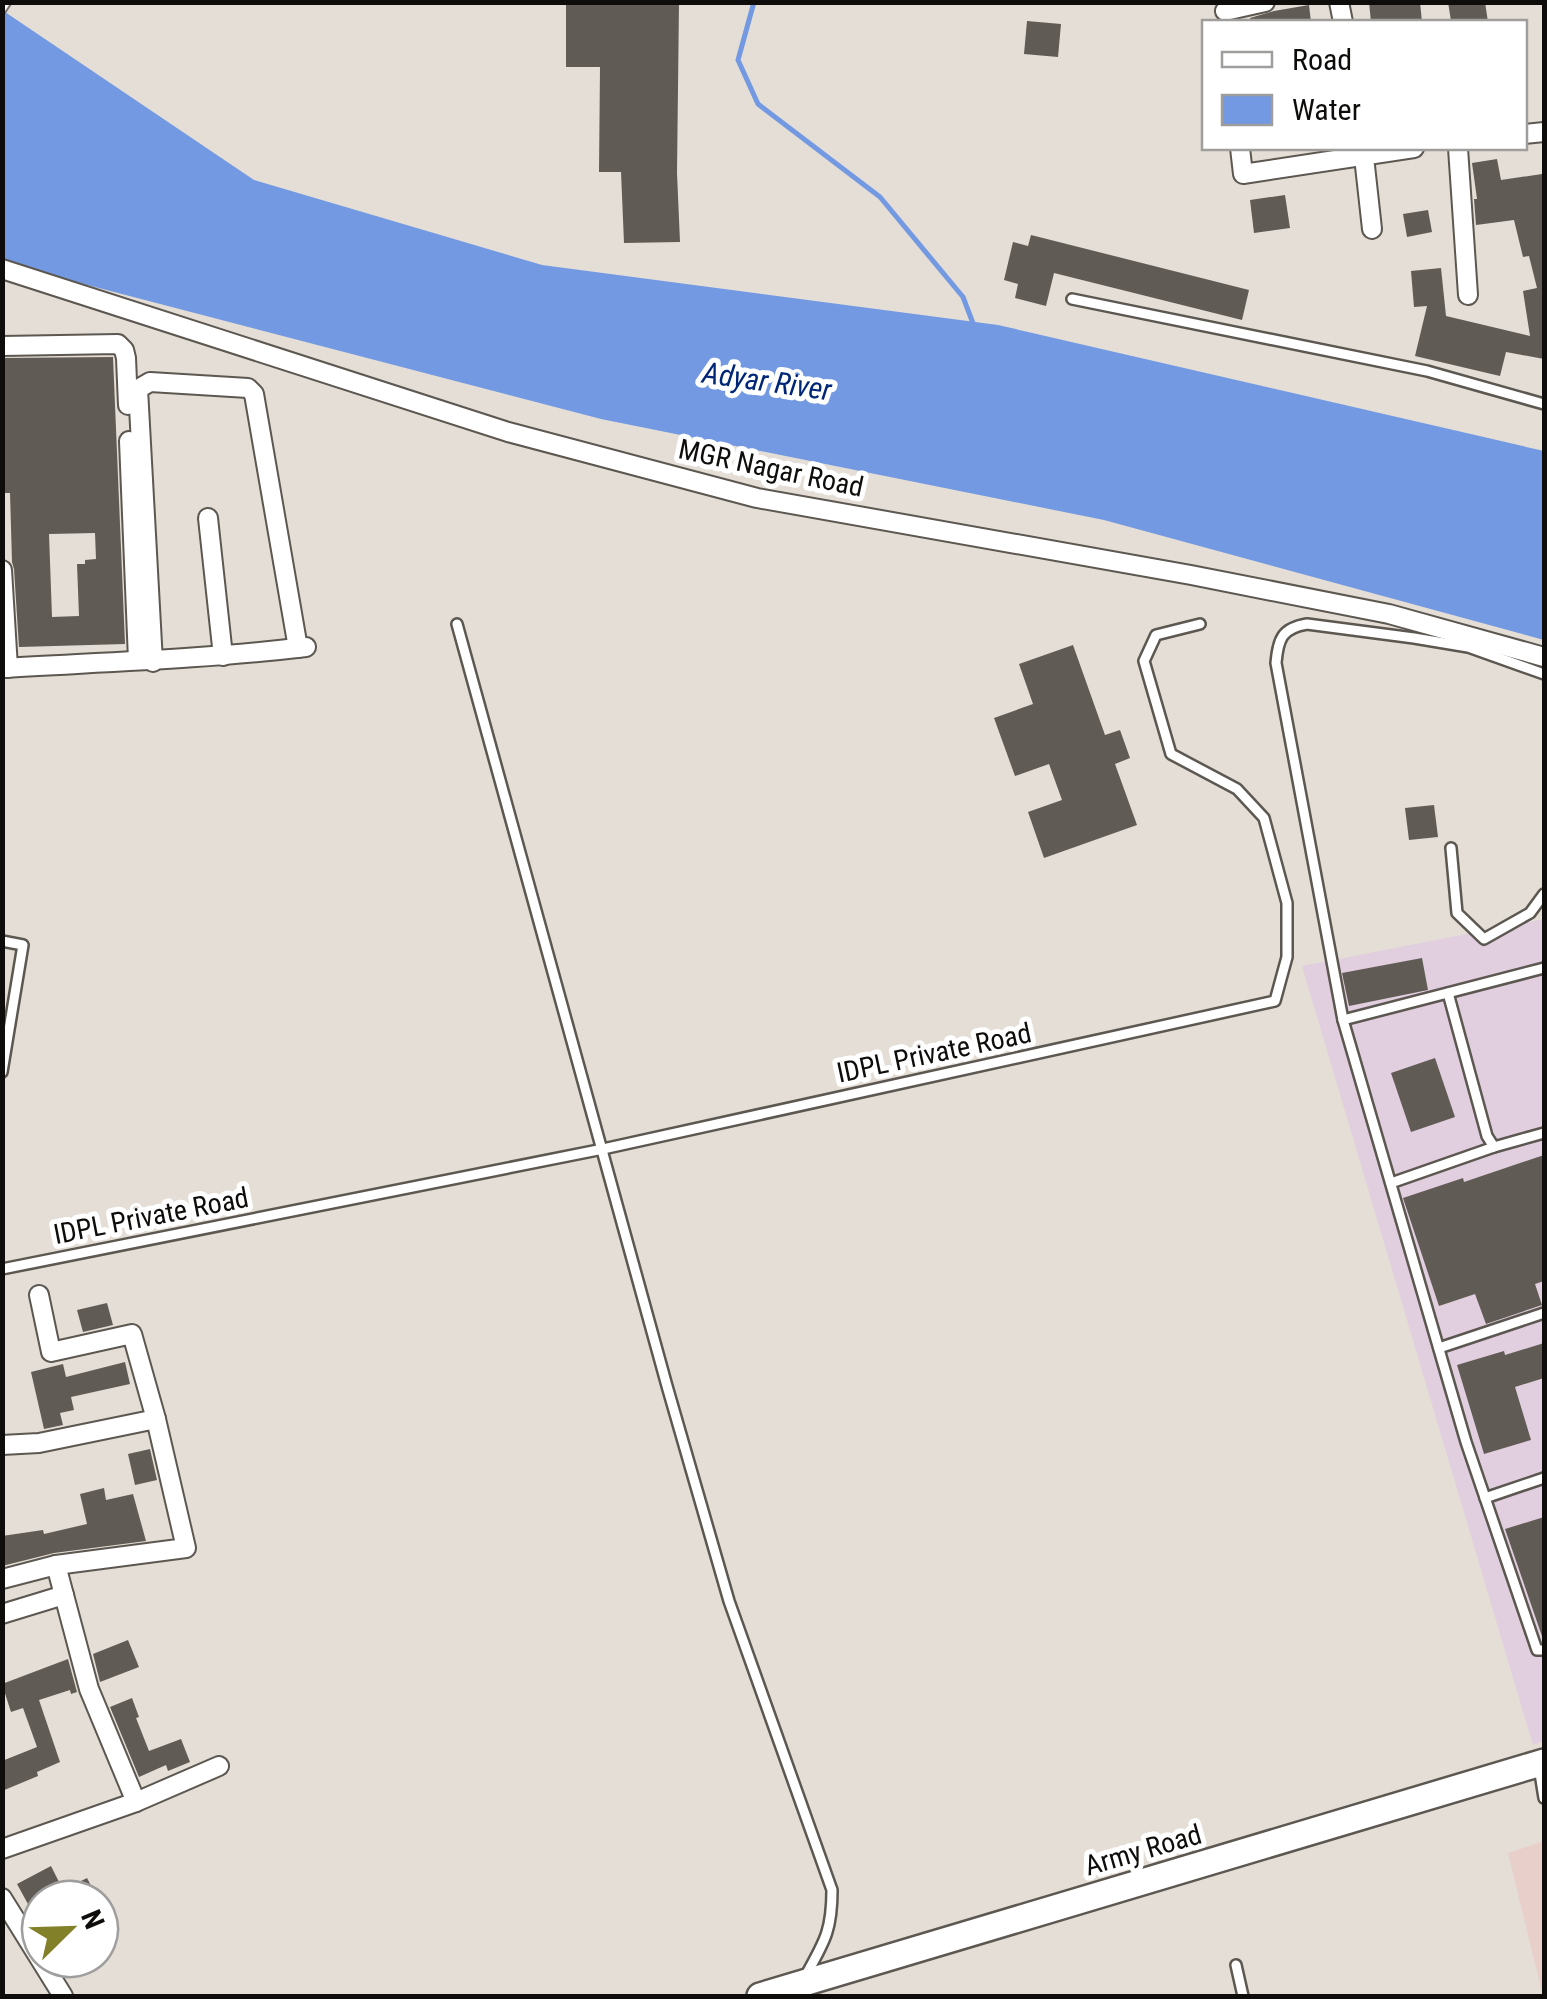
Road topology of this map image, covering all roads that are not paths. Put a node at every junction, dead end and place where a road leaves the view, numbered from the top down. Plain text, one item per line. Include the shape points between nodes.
1 (1265, 2) edge
2 (1225, 12) edge
3 (1240, 150) edge
4 (1389, 150) edge
5 (1458, 150) edge
6 (1364, 152) edge
7 (1372, 229) dead end
8 (2, 269) edge
9 (1468, 295) dead end
10 (1072, 299) dead end
11 (2, 346) edge
12 (1544, 404) edge
13 (208, 518) dead end
14 (2, 570) edge
15 (457, 624) dead end
16 (1200, 624) dead end
17 (224, 656) junction
18 (1544, 657) edge
19 (146, 661) junction
20 (5, 668) edge
21 (1544, 674) edge
22 (1451, 848) dead end
23 (1544, 894) edge
24 (2, 941) edge
25 (1544, 968) edge
26 (1448, 993) junction
27 (1343, 1020) junction
28 (2, 1072) edge
29 (1544, 1133) edge
30 (1494, 1147) junction
31 (603, 1149) junction
32 (1391, 1183) junction
33 (2, 1269) edge
34 (38, 1295) dead end
35 (1544, 1313) edge
36 (1439, 1348) junction
37 (156, 1418) junction
38 (2, 1446) edge
39 (1544, 1478) edge
40 (1486, 1498) junction
41 (56, 1565) junction
42 (2, 1579) edge
43 (64, 1595) junction
44 (2, 1614) edge
45 (1544, 1650) edge
46 (1541, 1763) edge
47 (219, 1766) dead end
48 (1544, 1798) edge
49 (136, 1802) junction
50 (2, 1849) edge
51 (2, 1898) edge
52 (1236, 1966) dead end
53 (801, 1983) junction
54 (63, 1996) edge
55 (760, 1996) edge
56 (1243, 1996) edge

1 - 2 street
3 - 6 street via 1243,174
4 - 6 street
5 - 9 street
6 - 7 street
8 - 18 street, MGR Nagar Road via 508,432 756,498 1389,614
10 - 12 lane via 1427,371
11 - 19 street via 118,344 124,350
13 - 17 street
14 - 20 street
15 - 31 lane
16 - 31 lane, IDPL Private Road via 1156,635 1144,661 1172,754 1237,790 1264,818 1287,903 1287,957 1275,1001
17 - 19 street
17 - 19 street via 302,648 254,394 248,388 150,382 138,389
19 - 20 street
21 - 27 lane via 1414,638 1307,624 1282,636 1276,663
22 - 23 lane via 1457,913 1484,939 1530,913
24 - 28 lane via 23,945
25 - 26 lane
26 - 27 lane
26 - 30 lane
27 - 32 lane
29 - 30 lane
30 - 32 lane
31 - 33 lane, IDPL Private Road
31 - 53 lane via 729,1601 832,1890 827,1937
32 - 36 lane
34 - 37 street via 51,1352 132,1334
35 - 36 lane
36 - 40 lane
37 - 38 street
37 - 41 street via 186,1548
39 - 40 lane
40 - 45 lane via 1537,1650
41 - 42 street
41 - 43 street
43 - 44 street
43 - 49 street via 89,1689
46 - 48 lane
46 - 53 street, Army Road
47 - 49 street
49 - 50 street
51 - 54 street
52 - 56 lane
53 - 55 street, Army Road

